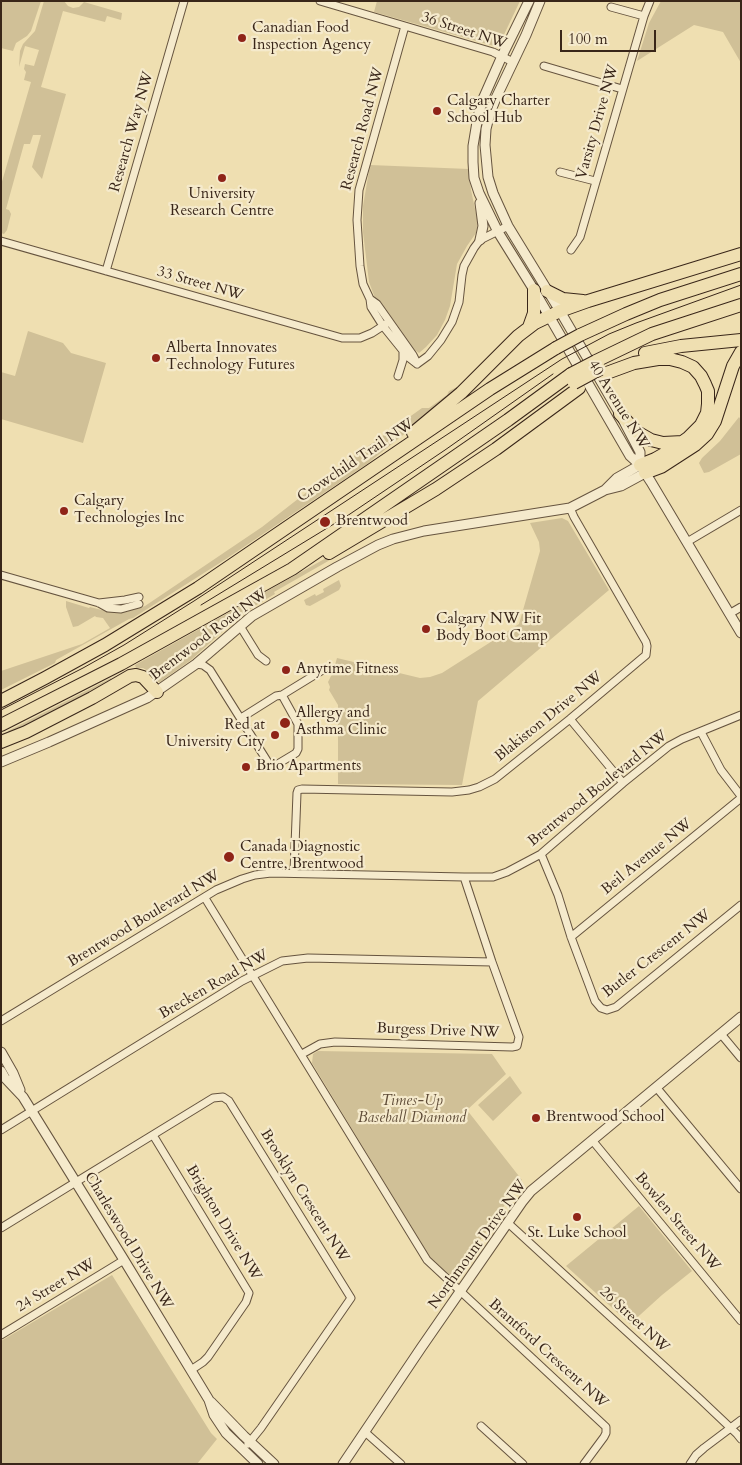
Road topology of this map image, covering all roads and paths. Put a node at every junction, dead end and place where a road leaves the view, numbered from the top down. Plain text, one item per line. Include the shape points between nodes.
1 (184, 1) edge
2 (320, 1) edge
3 (529, 1) edge
4 (540, 1) edge
5 (650, 1) edge
6 (611, 7) dead end
7 (644, 16) junction
8 (405, 26) junction
9 (502, 56) junction
10 (513, 62) junction
11 (544, 66) dead end
12 (622, 89) junction
13 (560, 172) dead end
14 (595, 181) junction
15 (479, 193) junction
16 (508, 226) junction
17 (498, 232) junction
18 (480, 240) junction
19 (1, 241) edge
20 (572, 250) dead end
21 (741, 254) edge
22 (106, 271) junction
23 (741, 274) edge
24 (541, 291) junction
25 (588, 301) junction
26 (741, 305) edge
27 (554, 313) junction
28 (386, 324) junction
29 (529, 327) junction
30 (741, 340) edge
31 (403, 350) junction
32 (741, 352) edge
33 (417, 364) junction
34 (600, 368) junction
35 (398, 376) dead end
36 (575, 382) junction
37 (620, 414) junction
38 (683, 442) junction
39 (385, 461) junction
40 (643, 469) junction
41 (570, 508) junction
42 (741, 510) edge
43 (688, 542) junction
44 (292, 569) junction
45 (1, 575) edge
46 (139, 601) dead end
47 (741, 607) edge
48 (729, 614) junction
49 (240, 626) junction
50 (741, 633) edge
51 (266, 661) dead end
52 (196, 664) junction
53 (326, 668) dead end
54 (157, 692) junction
55 (282, 695) junction
56 (1, 701) edge
57 (741, 715) edge
58 (241, 718) junction
59 (570, 719) junction
60 (1, 725) edge
61 (701, 732) junction
62 (1, 742) edge
63 (1, 762) edge
64 (623, 783) junction
65 (741, 797) edge
66 (541, 854) junction
67 (294, 872) junction
68 (464, 877) junction
69 (205, 898) junction
70 (741, 905) edge
71 (571, 937) junction
72 (492, 962) junction
73 (252, 976) junction
74 (741, 1018) edge
75 (1, 1022) edge
76 (721, 1034) junction
77 (1, 1052) edge
78 (302, 1054) junction
79 (741, 1058) edge
80 (1, 1071) edge
81 (656, 1087) junction
82 (23, 1097) junction
83 (32, 1111) junction
84 (1, 1130) edge
85 (153, 1135) junction
86 (592, 1140) junction
87 (76, 1182) junction
88 (741, 1189) edge
89 (508, 1223) junction
90 (1, 1228) edge
91 (124, 1260) junction
92 (460, 1292) junction
93 (741, 1321) edge
94 (1, 1334) edge
95 (191, 1370) junction
96 (209, 1400) junction
97 (741, 1420) edge
98 (481, 1426) dead end
99 (730, 1428) junction
100 (364, 1432) junction
101 (741, 1439) edge
102 (250, 1442) junction
103 (243, 1449) junction
104 (258, 1464) edge
105 (274, 1464) edge
106 (342, 1464) edge
107 (400, 1464) edge
108 (523, 1464) edge
109 (584, 1464) edge
110 (690, 1464) edge

1 - 22 street, Research Way NW
2 - 8 street, 36 Street NW
3 - 9 street, 40 Avenue NW
4 - 10 street, 40 Avenue NW
5 - 7 street, Varsity Drive NW
6 - 7 street
7 - 12 street, Varsity Drive NW
8 - 9 street, 36 Street NW
8 - 28 street, Research Road NW via 359,190 360,266 371,307
9 - 10 street, 36 Street NW
9 - 15 street, 40 Avenue NW via 483,100 475,130 474,178
10 - 16 street, 40 Avenue NW via 490,113 485,145 488,177
11 - 12 street
12 - 14 street, Varsity Drive NW
13 - 14 street
14 - 20 street, Varsity Drive NW via 580,237
15 - 17 street, 40 Avenue NW
15 - 18 street via 483,221
16 - 17 street
16 - 24 street, 40 Avenue NW
17 - 18 street
17 - 24 street, 40 Avenue NW
18 - 33 street via 464,266 459,302 452,322 428,356
19 - 22 street, 33 Street NW
21 - 25 highway
22 - 28 street, 33 Street NW via 342,338 360,338
23 - 39 highway, Crowchild Trail NW, bridge via 660,300 580,335 490,389
24 - 25 highway via 564,299
24 - 27 street, 40 Avenue NW
24 - 27 street, 40 Avenue NW
24 - 29 highway
25 - 27 highway
26 - 34 highway via 652,334
27 - 29 highway
27 - 37 street, 40 Avenue NW
27 - 40 street, 40 Avenue NW via 630,456
28 - 31 street, Research Road NW
28 - 33 street, Research Road NW
29 - 39 highway via 461,393 393,450
30 - 34 highway via 653,351
31 - 33 street, Research Road NW
31 - 35 street
32 - 40 highway via 707,434 660,467
34 - 36 highway, bridge
34 - 38 highway via 658,359 676,360 696,370 707,388 708,409 701,425
36 - 44 highway via 548,391
36 - 44 highway via 496,449 436,489 325,555
37 - 38 highway via 637,432 651,440
37 - 40 street, 40 Avenue NW via 640,452
38 - 40 highway
39 - 56 highway, Crowchild Trail NW via 198,588 105,645
40 - 41 street, Brentwood Road NW via 621,486 605,490
40 - 43 street
41 - 49 street, Brentwood Road NW via 424,531 393,539 337,567
41 - 59 street, Blakiston Drive NW via 647,646 642,659
42 - 43 street
43 - 48 street
44 - 60 highway via 121,664
45 - 46 street via 99,603
47 - 48 street
48 - 50 street
49 - 51 street via 258,655
49 - 52 street, Brentwood Road NW
52 - 54 street, Brentwood Road NW
52 - 58 street via 210,670
53 - 55 street
54 - 62 highway via 143,677 130,676
54 - 63 street, Brentwood Road NW
55 - 58 street
55 - 58 street via 298,724 298,749 279,764 268,764
57 - 61 street, Brentwood Boulevard NW
59 - 64 street
59 - 67 street, Blakiston Drive NW via 494,779 469,790 298,790
61 - 64 street, Brentwood Boulevard NW via 670,746
61 - 65 street via 721,770
64 - 66 street, Brentwood Boulevard NW
65 - 71 street, Beil Avenue NW
66 - 68 street, Brentwood Boulevard NW via 493,877
66 - 71 street, Butler Crescent NW
67 - 68 street, Brentwood Boulevard NW
67 - 69 street, Brentwood Boulevard NW via 255,875 228,884
68 - 72 street, Burgess Drive NW
69 - 73 street, Brantford Crescent NW
69 - 75 street, Brentwood Boulevard NW
70 - 71 street, Butler Crescent NW via 612,1010 601,1008 595,1001
72 - 73 street, Brecken Road NW via 308,958 282,961
72 - 78 street, Burgess Drive NW via 519,1037 518,1046 336,1042 320,1044
73 - 78 street, Brantford Crescent NW
73 - 83 street, Brecken Road NW
74 - 76 street, Northmount Drive NW
76 - 79 street
76 - 81 street, Northmount Drive NW
77 - 82 street, Charleswood Drive NW
78 - 92 street, Brantford Crescent NW via 427,1260
80 - 82 street, Charleswood Drive NW
81 - 86 street, Northmount Drive NW
81 - 88 street
82 - 83 street, Charleswood Drive NW
83 - 84 street, Brecken Road NW
83 - 87 street, Charleswood Drive NW
85 - 87 street, Brooklyn Crescent NW
85 - 95 street, Brighton Drive NW via 249,1292 246,1302 208,1357
85 - 102 street, Brooklyn Crescent NW via 213,1098 223,1097 229,1101 351,1298
86 - 89 street, Northmount Drive NW via 534,1188
86 - 93 street, Bowlen Street NW
87 - 90 street, Brooklyn Crescent NW
87 - 91 street, Charleswood Drive NW
89 - 92 street, Northmount Drive NW
89 - 99 street, 26 Street NW
91 - 94 street, 24 Street NW
91 - 95 street, Charleswood Drive NW
92 - 100 street, Northmount Drive NW
92 - 109 street, Brantford Crescent NW via 604,1423 606,1433
95 - 96 street, Charleswood Drive NW
96 - 102 street, Charleswood Drive NW
96 - 103 street, Charleswood Drive NW via 226,1433
97 - 99 street
98 - 108 street
99 - 101 street, 26 Street NW
99 - 110 street via 704,1448
100 - 106 street, Northmount Drive NW
100 - 107 street
102 - 103 street, Brooklyn Crescent NW
102 - 105 street, Charleswood Drive NW
103 - 104 street, Charleswood Drive NW

